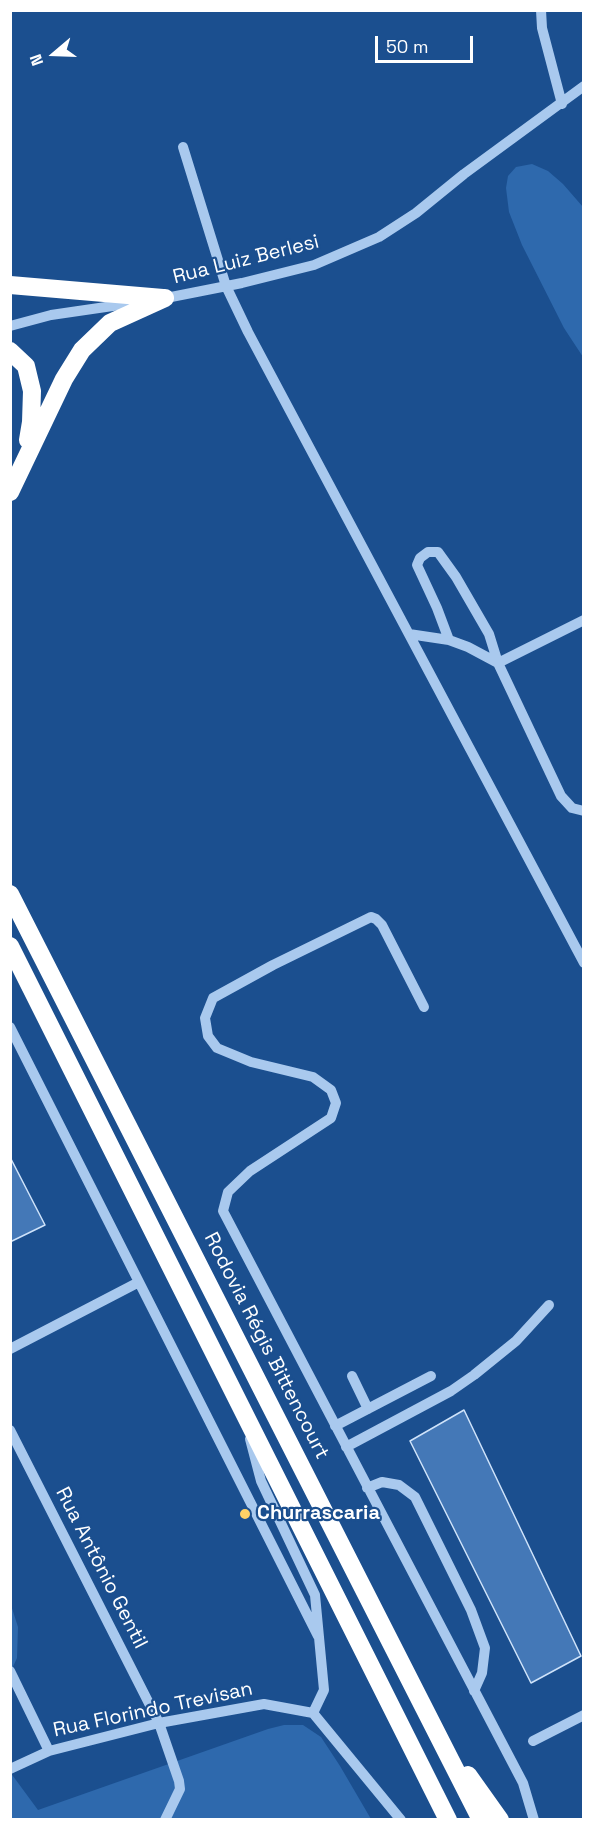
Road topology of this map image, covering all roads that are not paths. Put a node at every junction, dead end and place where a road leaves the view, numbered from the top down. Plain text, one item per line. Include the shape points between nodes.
1 (533, 10) edge
2 (541, 10) edge
3 (542, 28) junction
4 (584, 86) edge
5 (562, 104) junction
6 (183, 147) dead end
7 (10, 285) edge
8 (226, 286) junction
9 (165, 298) junction
10 (10, 326) edge
11 (10, 351) edge
12 (25, 460) junction
13 (10, 492) edge
14 (584, 620) edge
15 (409, 634) junction
16 (449, 640) junction
17 (498, 663) junction
18 (584, 811) edge
19 (10, 887) edge
20 (10, 894) edge
21 (28, 928) junction
22 (10, 946) edge
23 (584, 963) edge
24 (10, 967) edge
25 (424, 1007) dead end
26 (10, 1028) edge
27 (61, 1045) junction
28 (139, 1282) junction
29 (549, 1305) dead end
30 (10, 1349) edge
31 (352, 1376) dead end
32 (431, 1376) dead end
33 (368, 1409) junction
34 (244, 1415) junction
35 (335, 1426) junction
36 (10, 1430) edge
37 (346, 1447) junction
38 (367, 1488) junction
39 (318, 1636) junction
40 (10, 1671) edge
41 (474, 1691) junction
42 (313, 1713) junction
43 (584, 1715) edge
44 (159, 1723) junction
45 (439, 1735) junction
46 (533, 1741) dead end
47 (49, 1751) junction
48 (10, 1769) edge
49 (165, 1820) edge
50 (401, 1820) edge
51 (448, 1820) edge
52 (481, 1820) edge
53 (500, 1820) edge
54 (534, 1820) edge

1 - 3 street
2 - 3 street
3 - 5 street
4 - 5 street, Rua Luiz Berlesi
5 - 8 street, Rua Luiz Berlesi via 379,237 314,265
6 - 8 street
7 - 9 highway
8 - 9 street, Rua Luiz Berlesi
8 - 15 street
9 - 10 street, Rua Luiz Berlesi via 51,315
9 - 12 highway via 110,323 82,350
11 - 12 highway via 26,366 32,391
12 - 13 highway
14 - 17 street
15 - 16 street
15 - 23 street
16 - 17 street
16 - 17 street via 417,565 428,552 438,552 456,577 489,634
17 - 18 street via 561,796 572,808
19 - 21 highway
20 - 21 highway, Rodovia Régis Bittencourt
21 - 45 highway, Rodovia Régis Bittencourt
22 - 27 highway
24 - 27 highway
25 - 35 street via 382,925 371,917 213,998 205,1018 208,1036 217,1048 251,1062 313,1077 331,1090 336,1102 332,1118 250,1171 228,1192 223,1211
26 - 28 street
27 - 34 highway
28 - 30 street
28 - 39 street
29 - 37 street via 516,1341 474,1375
31 - 33 street
32 - 33 street
33 - 35 street
34 - 39 street via 261,1481 315,1595
34 - 51 highway
35 - 37 street
36 - 44 street, Rua Antônio Gentil
37 - 38 street
38 - 41 street
38 - 41 street via 382,1482 399,1485 415,1497 471,1610 485,1648 482,1673
39 - 42 street via 324,1690
40 - 47 street
41 - 54 street via 523,1783
42 - 44 street, Rua Florindo Trevisan via 264,1704
42 - 50 street
43 - 46 street
44 - 47 street, Rua Florindo Trevisan
44 - 49 street, Rua Antônio Gentil via 180,1790
45 - 52 highway, Rodovia Régis Bittencourt
45 - 53 highway
47 - 48 street, Rua Florindo Trevisan

